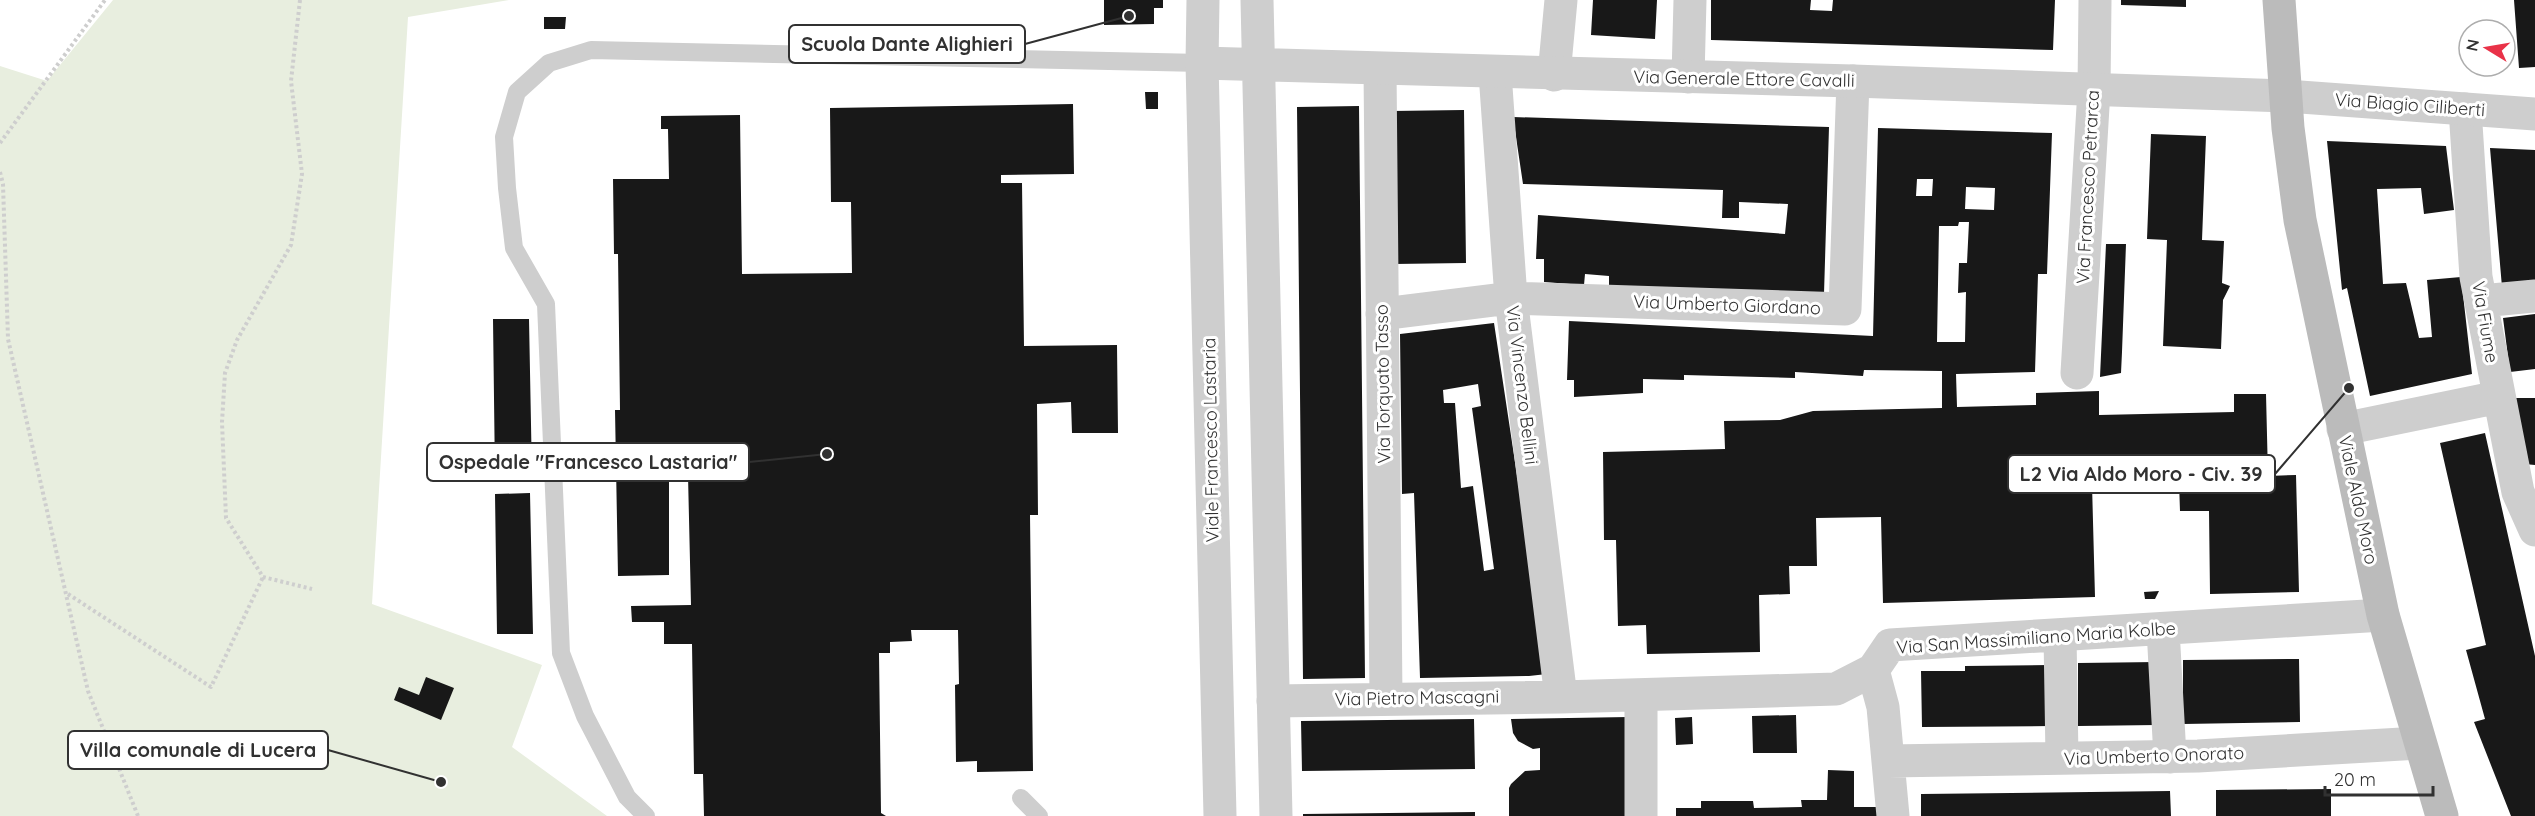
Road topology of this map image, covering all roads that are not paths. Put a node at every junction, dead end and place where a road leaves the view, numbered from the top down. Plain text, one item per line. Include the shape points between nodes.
1 (1203, 0) edge
2 (1257, 0) edge
3 (1561, 0) edge
4 (1690, 0) edge
5 (2095, 0) edge
6 (2279, 0) edge
7 (1202, 63) junction
8 (1257, 66) junction
9 (1380, 69) junction
10 (1494, 73) junction
11 (1554, 75) junction
12 (1688, 77) junction
13 (1853, 81) junction
14 (2094, 90) junction
15 (2286, 96) junction
16 (2464, 109) junction
17 (2535, 114) edge
18 (2535, 296) edge
19 (1511, 298) junction
20 (2481, 301) junction
21 (1382, 314) junction
22 (2077, 373) dead end
23 (2499, 397) junction
24 (2343, 429) junction
25 (2526, 494) edge
26 (2535, 530) edge
27 (2383, 615) junction
28 (2163, 629) junction
29 (2060, 634) junction
30 (1873, 670) junction
31 (1641, 695) junction
32 (1561, 697) junction
33 (1386, 698) junction
34 (1273, 701) junction
35 (2419, 743) junction
36 (2170, 757) junction
37 (2062, 758) junction
38 (1888, 760) junction
39 (1022, 798) dead end
40 (646, 816) edge
41 (1039, 816) edge
42 (1220, 816) edge
43 (1276, 816) edge
44 (1641, 816) edge
45 (1893, 816) edge
46 (2442, 816) edge

1 - 7 street, Viale Francesco Lastaria
2 - 8 street
3 - 11 street
4 - 12 street
5 - 14 street, Via Francesco Petrarca
6 - 15 main road, Viale Aldo Moro
7 - 8 street, Via Generale Ettore Cavalli
7 - 40 lane via 591,50 549,63 517,92 504,137 507,188 514,248 546,304 561,653 585,716 627,797
7 - 42 street, Viale Francesco Lastaria
8 - 9 street, Via Generale Ettore Cavalli
8 - 34 street
9 - 10 street, Via Generale Ettore Cavalli
9 - 21 street, Via Torquato Tasso
10 - 11 street, Via Generale Ettore Cavalli
10 - 19 street, Via Vincenzo Bellini
11 - 12 street, Via Generale Ettore Cavalli
12 - 13 street, Via Generale Ettore Cavalli
13 - 14 street, Via Generale Ettore Cavalli
13 - 19 street, Via Umberto Giordano via 1845,309
14 - 15 street, Via Generale Ettore Cavalli
14 - 22 street, Via Francesco Petrarca
15 - 16 street, Via Biagio Ciliberti
15 - 24 main road, Viale Aldo Moro via 2300,220
16 - 17 street, Via Biagio Ciliberti
16 - 20 street, Via Fiume
18 - 20 street
19 - 21 street, Via Umberto Giordano
19 - 32 street, Via Vincenzo Bellini
20 - 23 street, Via Fiume
21 - 33 street, Via Torquato Tasso
23 - 24 street
23 - 25 street, Via Fiume
24 - 27 main road, Viale Aldo Moro
25 - 26 street, Via Fiume
27 - 28 street, Via San Massimiliano Maria Kolbe
27 - 35 main road, Viale Aldo Moro
28 - 29 street, Via San Massimiliano Maria Kolbe
28 - 36 street
29 - 30 street, Via San Massimiliano Maria Kolbe via 1890,645
29 - 37 street
30 - 31 street, Via San Massimiliano Maria Kolbe via 1836,689
30 - 38 street via 1883,707
31 - 32 street, Via San Massimiliano Maria Kolbe
31 - 44 street
32 - 33 street, Via Pietro Mascagni
33 - 34 street, Via Pietro Mascagni
34 - 43 street
35 - 36 street, Via Umberto Onorato
35 - 46 main road, Viale Aldo Moro
36 - 37 street, Via Umberto Onorato
37 - 38 street, Via Umberto Onorato
38 - 45 street
39 - 41 lane

